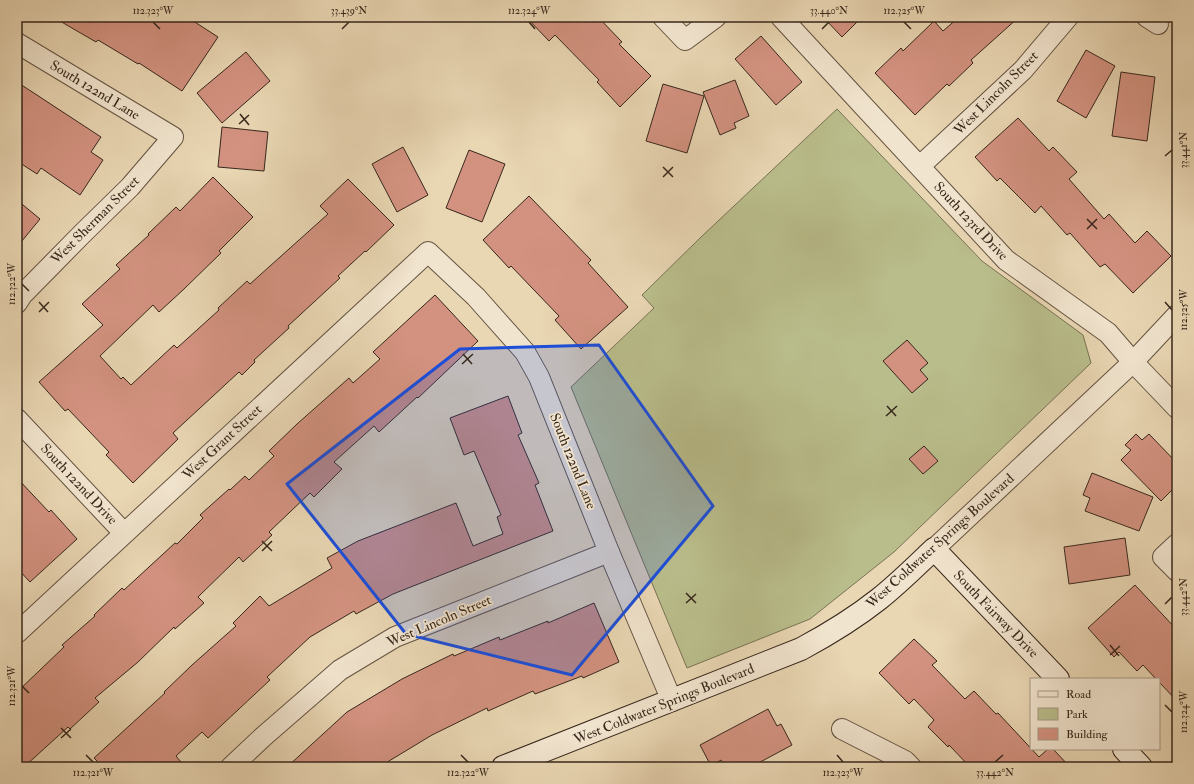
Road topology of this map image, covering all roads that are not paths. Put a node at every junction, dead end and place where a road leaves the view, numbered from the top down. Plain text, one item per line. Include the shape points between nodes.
1 (663, 17) edge
2 (716, 17) edge
3 (781, 17) edge
4 (1068, 17) edge
5 (17, 43) edge
6 (173, 137) joint
7 (920, 166) junction
8 (428, 252) joint
9 (17, 303) edge
10 (1177, 315) edge
11 (1133, 362) junction
12 (1177, 408) edge
13 (17, 419) edge
14 (124, 533) junction
15 (934, 549) junction
16 (1170, 550) edge
17 (609, 552) junction
18 (1177, 571) edge
19 (17, 633) edge
20 (1057, 678) edge
21 (672, 701) junction
22 (842, 729) dead end
23 (1125, 750) edge
24 (231, 767) edge
25 (503, 767) edge
26 (911, 767) edge
27 (1141, 767) edge

1 - 2 street via 685,40
3 - 7 street, South 123rd Drive
4 - 7 street, West Lincoln Street via 1023,70
5 - 6 street, South 122nd Lane
6 - 9 street, West Sherman Street via 130,187 76,239
7 - 11 street, South 123rd Drive via 1006,260 1108,333
8 - 14 street, West Grant Street
8 - 17 street, South 122nd Lane via 476,297 525,352 539,377
10 - 11 street, West Coldwater Springs Boulevard
11 - 12 street, South 123rd Drive
11 - 15 street, West Coldwater Springs Boulevard
13 - 14 street, South 122nd Drive
14 - 19 street, West Grant Street
15 - 20 street, South Fairway Drive
15 - 21 street, West Coldwater Springs Boulevard via 880,598 802,649
16 - 18 street
17 - 21 street, South 122nd Lane
17 - 24 street, West Lincoln Street via 395,637 340,670
21 - 25 street, West Coldwater Springs Boulevard
22 - 26 street via 905,761
23 - 27 street

